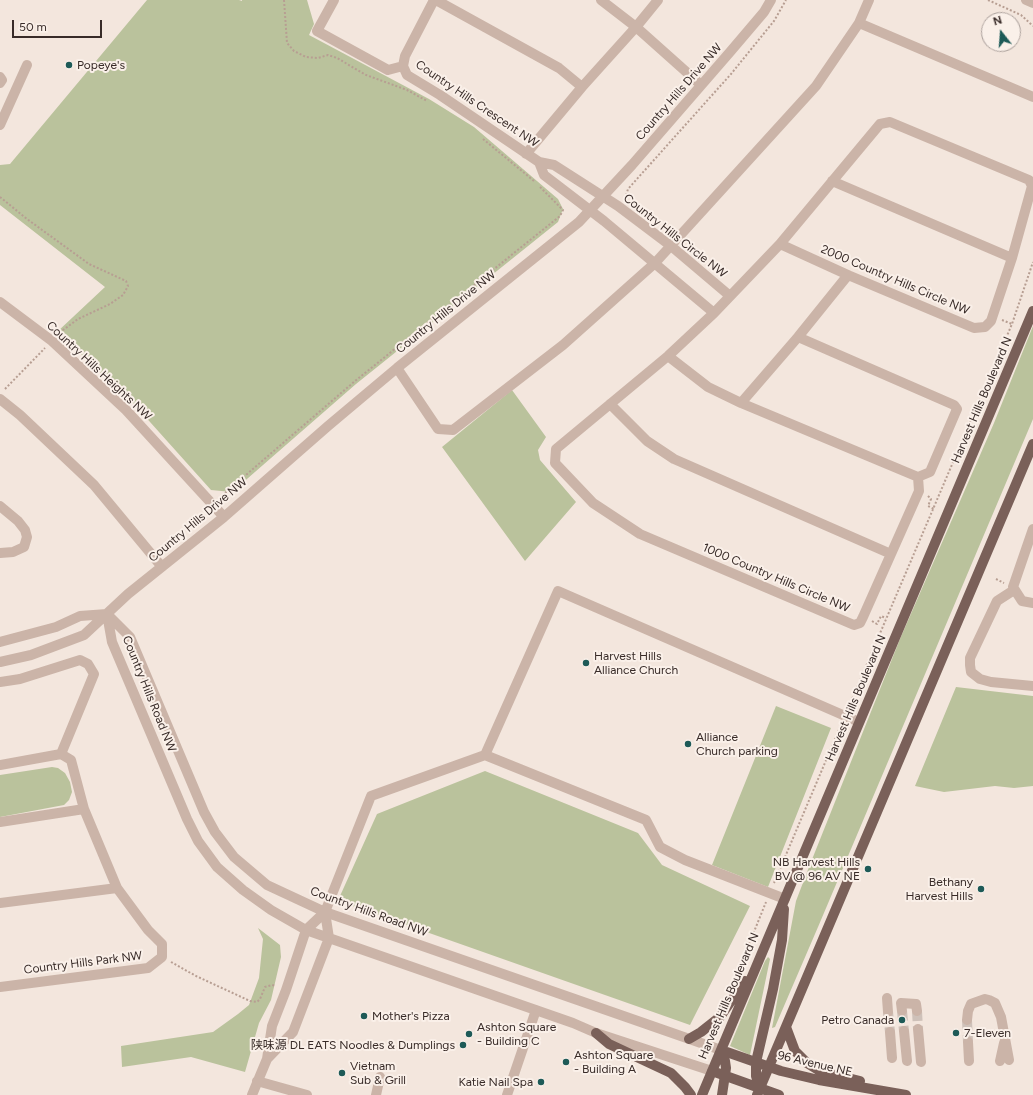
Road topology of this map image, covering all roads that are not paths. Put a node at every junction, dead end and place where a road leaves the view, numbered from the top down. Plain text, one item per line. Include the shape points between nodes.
1 (334, 0) edge
2 (435, 0) edge
3 (601, 0) edge
4 (658, 0) edge
5 (771, 0) edge
6 (869, 0) edge
7 (1026, 0) edge
8 (1033, 3) edge
9 (859, 23) junction
10 (636, 27) junction
11 (27, 65) dead end
12 (403, 66) junction
13 (0, 77) edge
14 (0, 83) edge
15 (701, 85) junction
16 (582, 87) junction
17 (1033, 96) edge
18 (0, 125) edge
19 (526, 154) junction
20 (539, 162) junction
21 (832, 181) junction
22 (1033, 186) edge
23 (604, 197) junction
24 (590, 211) junction
25 (780, 244) junction
26 (671, 246) junction
27 (1012, 258) junction
28 (655, 263) junction
29 (848, 275) junction
30 (730, 296) junction
31 (0, 302) edge
32 (1033, 311) edge
33 (714, 312) junction
34 (798, 337) junction
35 (668, 356) junction
36 (397, 368) junction
37 (0, 399) edge
38 (741, 403) junction
39 (610, 404) junction
40 (1033, 444) edge
41 (918, 477) junction
42 (0, 506) edge
43 (224, 517) junction
44 (1033, 529) edge
45 (0, 553) edge
46 (891, 554) junction
47 (162, 567) junction
48 (1014, 590) junction
49 (1033, 603) edge
50 (107, 614) junction
51 (0, 642) edge
52 (0, 662) edge
53 (0, 682) edge
54 (1033, 686) edge
55 (859, 722) junction
56 (61, 754) junction
57 (485, 755) junction
58 (0, 765) edge
59 (84, 809) junction
60 (204, 812) junction
61 (186, 819) junction
62 (0, 822) edge
63 (118, 888) junction
64 (785, 899) junction
65 (0, 903) edge
66 (325, 912) junction
67 (306, 930) junction
68 (329, 938) junction
69 (759, 960) junction
70 (0, 987) edge
71 (887, 998) dead end
72 (536, 1010) junction
73 (917, 1010) dead end
74 (902, 1011) dead end
75 (888, 1012) tunnel mouth
76 (967, 1020) tunnel mouth
77 (786, 1027) junction
78 (918, 1030) tunnel mouth
79 (904, 1031) tunnel mouth
80 (596, 1032) junction
81 (890, 1032) tunnel mouth
82 (689, 1039) junction
83 (968, 1042) tunnel mouth
84 (721, 1050) junction
85 (892, 1058) dead end
86 (267, 1059) junction
87 (907, 1061) dead end
88 (969, 1061) dead end
89 (1004, 1061) dead end
90 (756, 1062) junction
91 (920, 1062) dead end
92 (769, 1067) junction
93 (712, 1071) junction
94 (724, 1075) junction
95 (380, 1077) dead end
96 (257, 1081) junction
97 (885, 1091) junction
98 (758, 1092) edge
99 (252, 1095) edge
100 (306, 1095) edge
101 (376, 1095) edge
102 (507, 1095) edge
103 (691, 1095) edge
104 (702, 1095) edge
105 (722, 1095) edge
106 (778, 1095) edge
107 (906, 1095) edge

1 - 12 street via 317,31 388,70
2 - 12 street, Country Hills Crescent NW via 405,56
2 - 16 street via 559,68
3 - 10 street
4 - 10 street
5 - 15 street, Country Hills Drive NW via 764,12
6 - 9 street
7 - 8 street
9 - 17 street
9 - 26 street via 816,86
10 - 15 street
10 - 16 street
11 - 18 street
12 - 19 street, Country Hills Crescent NW via 407,75
13 - 14 street
15 - 23 street, Country Hills Drive NW
16 - 19 street
19 - 20 street, Country Hills Crescent NW
20 - 23 street, Country Hills Crescent NW via 554,165
20 - 24 street, Country Hills Crescent NW via 544,175
21 - 22 street, 2000 Country Hills Circle NW via 880,124 890,122 1029,180
21 - 25 street, 2000 Country Hills Circle NW
21 - 27 street
22 - 27 street, 2000 Country Hills Circle NW
23 - 24 street, Country Hills Drive NW
23 - 26 street, Country Hills Circle NW
24 - 28 street
24 - 36 street, Country Hills Drive NW
25 - 29 street, 2000 Country Hills Circle NW
25 - 30 street, 2000 Country Hills Circle NW
26 - 28 street
26 - 30 street, Country Hills Circle NW
27 - 29 street, 2000 Country Hills Circle NW via 991,322 985,327 974,328
28 - 33 street
28 - 36 street via 563,345 453,430 438,429
29 - 34 street
30 - 33 street, 2000 Country Hills Circle NW
31 - 43 street, Country Hills Heights NW via 52,341 126,410
32 - 55 main road, Harvest Hills Boulevard N
33 - 35 street, 1000 Country Hills Circle NW
34 - 38 street
34 - 41 street via 954,405 957,409 930,472
35 - 38 street via 708,387
35 - 39 street, 1000 Country Hills Circle NW
36 - 43 street, Country Hills Drive NW
37 - 47 street via 94,485
38 - 41 street
39 - 46 street via 647,441 674,459
39 - 46 street, 1000 Country Hills Circle NW via 556,449 555,463 593,502 640,534 854,625 860,623
40 - 77 main road
41 - 46 street, 1000 Country Hills Circle NW via 919,491
42 - 45 street via 18,521 27,537 24,547 13,552
43 - 47 street, Country Hills Drive NW
44 - 48 street
47 - 50 street, Country Hills Drive NW
48 - 49 street via 1022,601
48 - 54 street via 997,601 970,658 971,672 986,681
50 - 51 street via 80,616 56,627
50 - 52 street, Country Hills Drive NW via 84,635 31,655
50 - 60 street, Country Hills Road NW via 130,637
50 - 61 street, Country Hills Road NW via 112,642
53 - 56 street via 20,679 80,660 88,664 94,674
55 - 57 street via 558,591
55 - 64 main road, Harvest Hills Boulevard N
56 - 58 street
56 - 59 street via 71,760
57 - 64 street via 646,820 660,847 685,860
57 - 66 street via 372,796
59 - 62 street
59 - 63 street
60 - 61 street
60 - 66 street, Country Hills Road NW via 234,857 267,886
61 - 67 street, Country Hills Road NW via 217,867 271,910
63 - 65 street
63 - 70 street, Country Hills Park NW via 148,930 162,944 162,958 148,968
64 - 69 main road, Harvest Hills Boulevard N
64 - 90 main road via 782,940
66 - 67 street
66 - 68 street
66 - 82 street, Country Hills Road NW
67 - 68 street, Country Hills Road NW
67 - 86 street via 272,1026
68 - 72 street, Country Hills Road NW
68 - 86 street via 294,1032
69 - 82 main road via 720,1017
69 - 84 main road, Harvest Hills Boulevard N
71 - 75 street
72 - 80 street, Country Hills Road NW
72 - 102 street
73 - 74 street via 916,1004 902,1003
76 - 89 street via 971,1004 978,1000 995,1003 1004,1028
77 - 92 main road
77 - 97 main road via 795,1051 807,1063 820,1071 869,1083
78 - 91 street
79 - 87 street
80 - 93 street, Country Hills Road NW
80 - 103 main road via 609,1044 671,1073
81 - 85 street
82 - 84 street, Country Hills Road NW
83 - 88 street
84 - 90 main road, 96 Avenue NE
84 - 93 main road, Harvest Hills Boulevard N
84 - 94 main road via 725,1061
86 - 96 street
90 - 92 main road, 96 Avenue NE
90 - 98 main road
92 - 97 main road, 96 Avenue NE via 819,1080
92 - 98 main road
93 - 94 main road
93 - 104 main road, Harvest Hills Boulevard N
94 - 98 main road
94 - 105 main road
95 - 101 street
96 - 99 street
96 - 100 street
97 - 107 main road, 96 Avenue NE
98 - 106 main road

